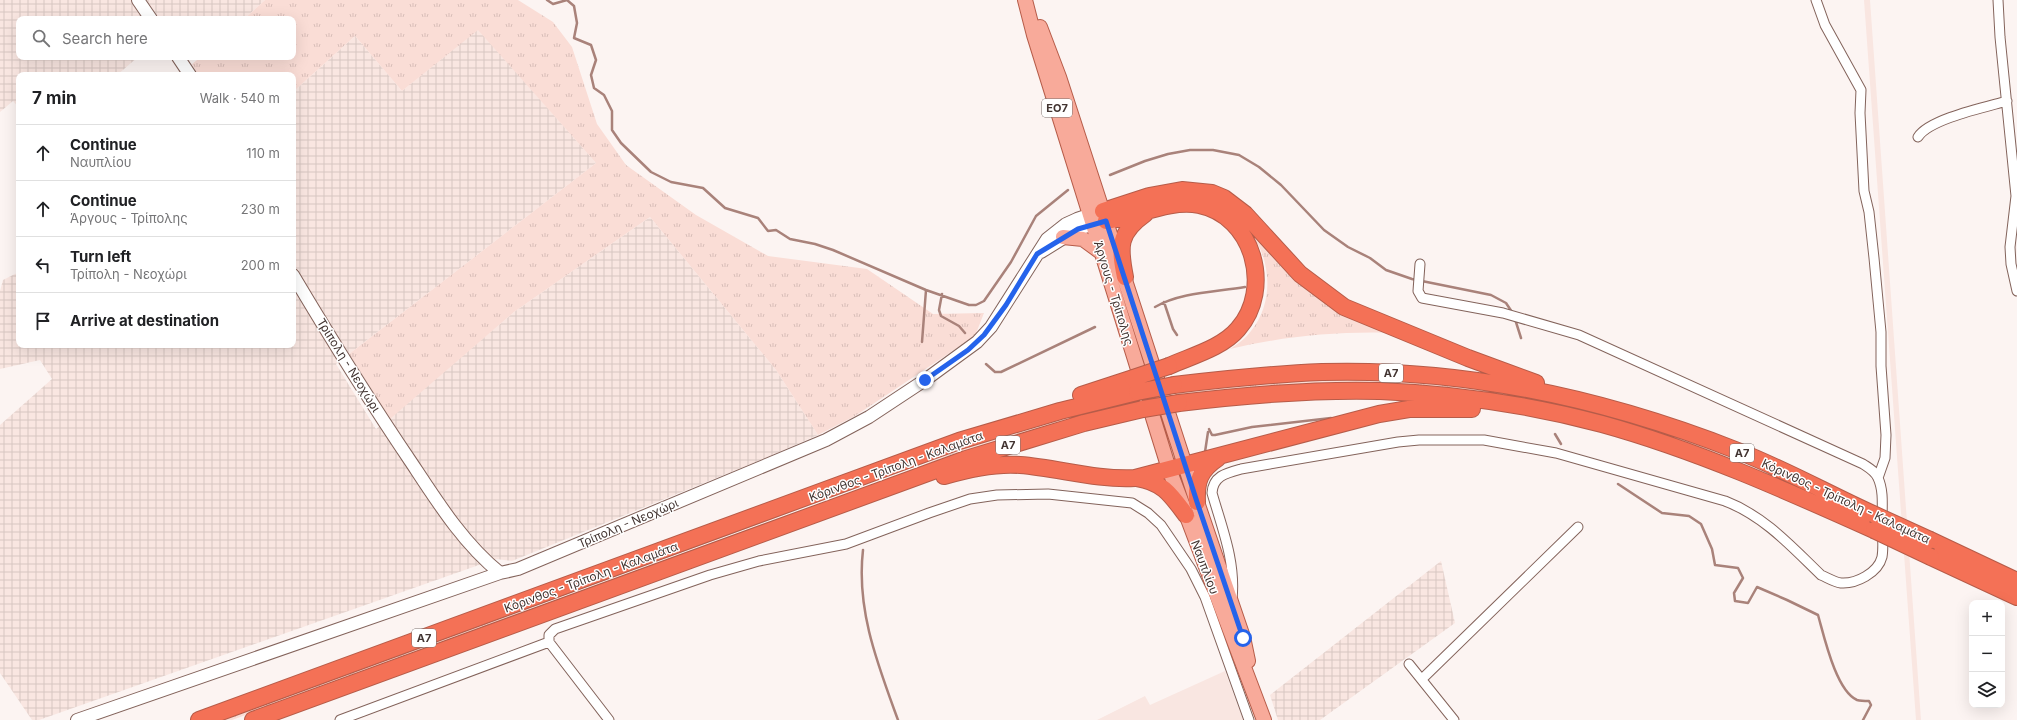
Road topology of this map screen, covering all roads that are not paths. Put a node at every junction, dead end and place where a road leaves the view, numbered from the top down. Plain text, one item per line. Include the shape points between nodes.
1 (138, 0) edge
2 (1025, 0) edge
3 (1030, 0) edge
4 (1816, 0) edge
5 (1998, 0) edge
6 (149, 16) edge
7 (180, 60) edge
8 (188, 72) edge
9 (2007, 101) junction
10 (1918, 137) dead end
11 (1148, 212) junction
12 (1098, 218) junction
13 (1063, 237) junction
14 (1102, 253) junction
15 (1037, 254) junction
16 (1420, 264) dead end
17 (1125, 277) junction
18 (296, 280) edge
19 (2017, 291) edge
20 (1135, 385) junction
21 (1606, 406) junction
22 (1546, 412) junction
23 (1223, 455) junction
24 (1186, 464) junction
25 (1169, 469) junction
26 (1135, 478) junction
27 (1878, 478) junction
28 (877, 492) junction
29 (1197, 502) junction
30 (1186, 516) junction
31 (1578, 527) dead end
32 (500, 572) junction
33 (2017, 581) edge
34 (2017, 597) edge
35 (1232, 604) junction
36 (549, 642) junction
37 (1409, 664) dead end
38 (1422, 680) junction
39 (1251, 685) junction
40 (77, 720) edge
41 (200, 720) edge
42 (253, 720) edge
43 (340, 720) edge
44 (609, 720) edge
45 (1249, 720) edge
46 (1264, 720) edge
47 (1454, 720) edge

1 - 6 main road
2 - 12 main road, Άργους - Τρίπολης / ΕΟ7 via 1034,35
3 - 12 main road, Άργους - Τρίπολης / ΕΟ7 via 1060,77
4 - 27 street via 1825,25 1861,90 1864,191 1869,212 1881,332 1886,434 1885,458
5 - 9 street
7 - 8 main road
9 - 10 street via 1958,115 1928,127
9 - 19 street via 2016,196 2010,247
11 - 12 highway
11 - 17 highway via 1130,226 1122,241 1121,255
11 - 20 highway, bridge via 1182,204 1200,205 1219,213 1237,228 1249,246 1257,283 1253,306 1237,330 1218,344
12 - 13 main road, Τρίπολη - Νεοχώρι
12 - 14 main road, Άργους - Τρίπολης / ΕΟ7
12 - 15 main road, Τρίπολη - Νεοχώρι via 1077,219 1047,239
12 - 17 main road, Άργους - Τρίπολης / ΕΟ7
12 - 21 highway via 1149,196 1182,190 1212,193 1224,198 1245,214 1300,274 1344,306 1468,358
13 - 14 main road via 1083,239
13 - 15 main road, Τρίπολη - Νεοχώρι
14 - 25 main road, Άργους - Τρίπολης / ΕΟ7
15 - 32 main road, Τρίπολη - Νεοχώρι via 991,327 980,339 869,417 826,440 767,465 518,569
16 - 27 street via 1418,291 1422,298 1503,313 1579,334 1863,464 1873,470
17 - 24 main road, Άργους - Τρίπολης / ΕΟ7
18 - 32 main road, Τρίπολη - Νεοχώρι via 428,487 482,559
20 - 21 highway, Κόρινθος - Τρίπολη - Καλαμάτα / Α7, bridge via 1174,385 1286,374 1400,374 1511,387
20 - 41 highway, Κόρινθος - Τρίπολη - Καλαμάτα / Α7 via 1078,406 960,441
21 - 33 highway, Κόρινθος - Τρίπολη - Καλαμάτα / Α7, bridge via 1738,451 1791,473 1872,514
22 - 23 highway via 1409,409 1380,414
22 - 28 highway, Κόρινθος - Τρίπολη - Καλαμάτα / Α7, bridge via 1435,395 1380,391 1287,392 1179,403 1143,409 1029,439
22 - 34 highway, Κόρινθος - Τρίπολη - Καλαμάτα / Α7, bridge via 1612,427 1705,458 1874,530
23 - 24 highway
23 - 29 highway via 1207,466 1200,475 1197,482
24 - 25 highway
24 - 29 main road, Άργους - Τρίπολης / ΕΟ7
25 - 26 highway
25 - 30 main road, Άργους - Τρίπολης / ΕΟ7
26 - 28 highway via 1112,479 1019,465 1000,465
26 - 30 highway via 1162,486
27 - 35 street via 1882,498 1882,557 1877,567 1863,578 1842,583 1821,575 1771,527 1737,506 1556,452 1484,440 1419,440 1241,469 1218,477 1212,493 1233,567
28 - 42 highway, Κόρινθος - Τρίπολη - Καλαμάτα / Α7
29 - 35 main road, Ναυπλίου / ΕΟ7
30 - 39 main road, Ναυπλίου / ΕΟ7
31 - 38 street
32 - 40 main road
35 - 39 main road, Ναυπλίου / ΕΟ7 via 1246,647
36 - 43 street
36 - 44 street
36 - 45 street via 551,632 562,626 703,578 760,561 846,544 970,499 1023,494 1056,495 1132,504 1148,513 1160,525 1178,548 1205,597
37 - 38 street
38 - 47 street
39 - 46 main road, Ναυπλίου / ΕΟ7

